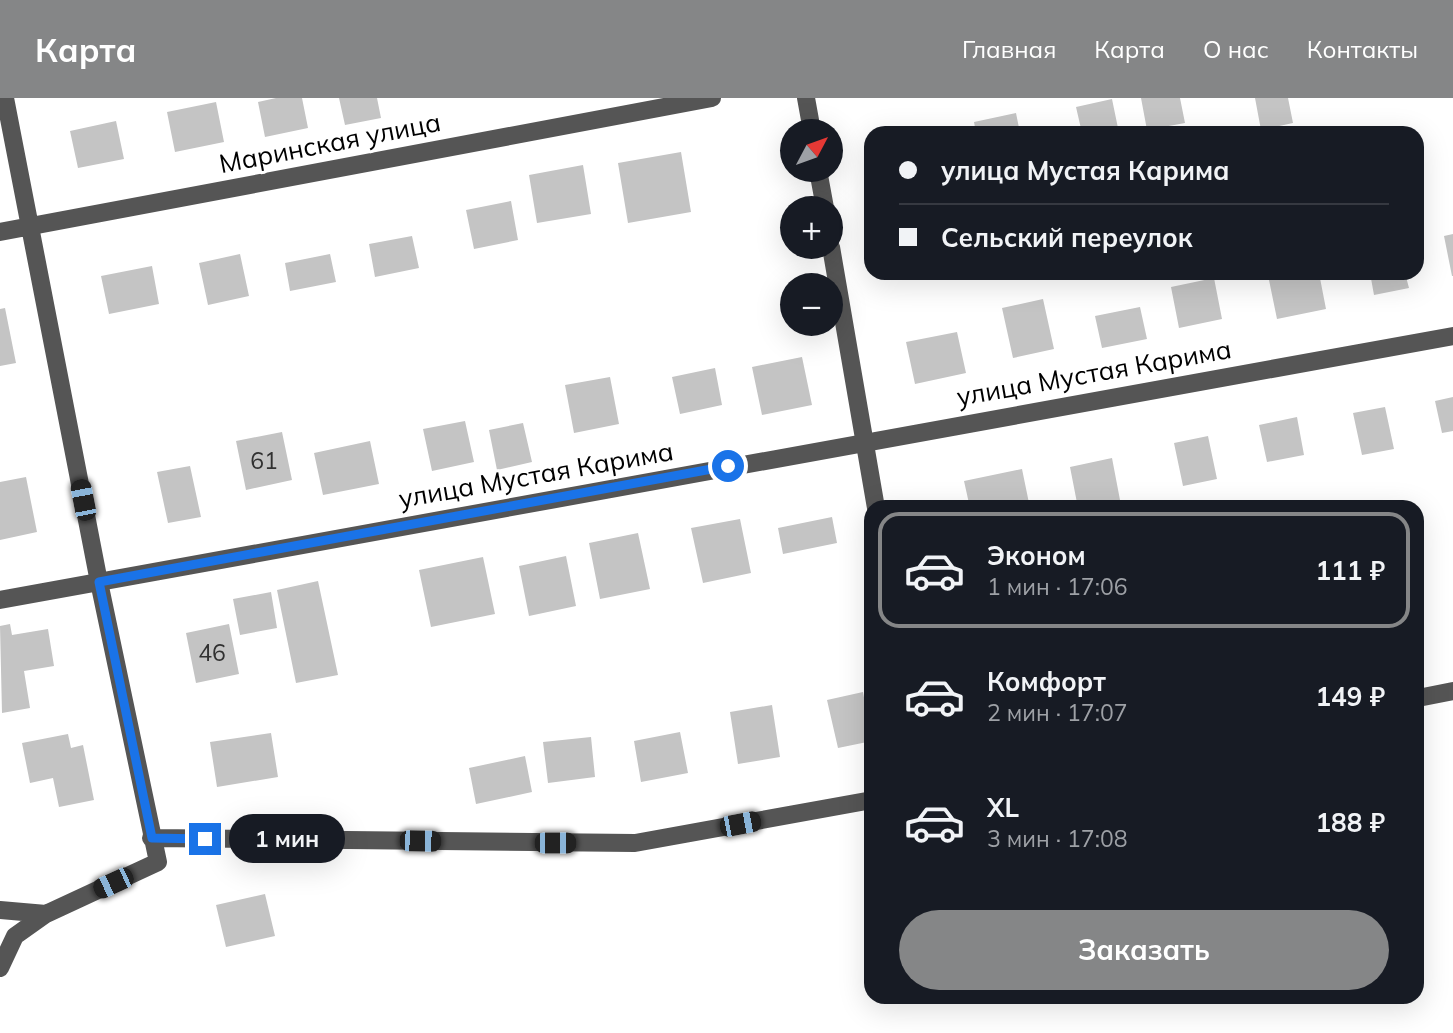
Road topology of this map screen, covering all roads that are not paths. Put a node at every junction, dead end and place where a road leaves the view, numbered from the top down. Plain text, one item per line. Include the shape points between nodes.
1 (5, 98) edge
2 (712, 98) edge
3 (806, 98) edge
4 (809, 119) edge
5 (29, 227) junction
6 (0, 232) edge
7 (833, 259) edge
8 (1453, 336) edge
9 (864, 441) junction
10 (875, 500) edge
11 (99, 582) junction
12 (0, 600) edge
13 (1453, 691) edge
14 (1424, 697) edge
15 (864, 801) edge
16 (152, 838) junction
17 (0, 910) edge
18 (46, 914) junction
19 (0, 968) edge

1 - 5 street
2 - 5 street, Маринская улица
3 - 4 street
5 - 6 street, Маринская улица
5 - 11 street
7 - 9 street
8 - 9 street, улица Мустая Карима
9 - 10 street
9 - 11 street, улица Мустая Карима
11 - 12 street, улица Мустая Карима
11 - 16 street
13 - 14 street
15 - 16 street via 635,844
16 - 18 street via 158,862
17 - 18 street
18 - 19 street via 15,936

